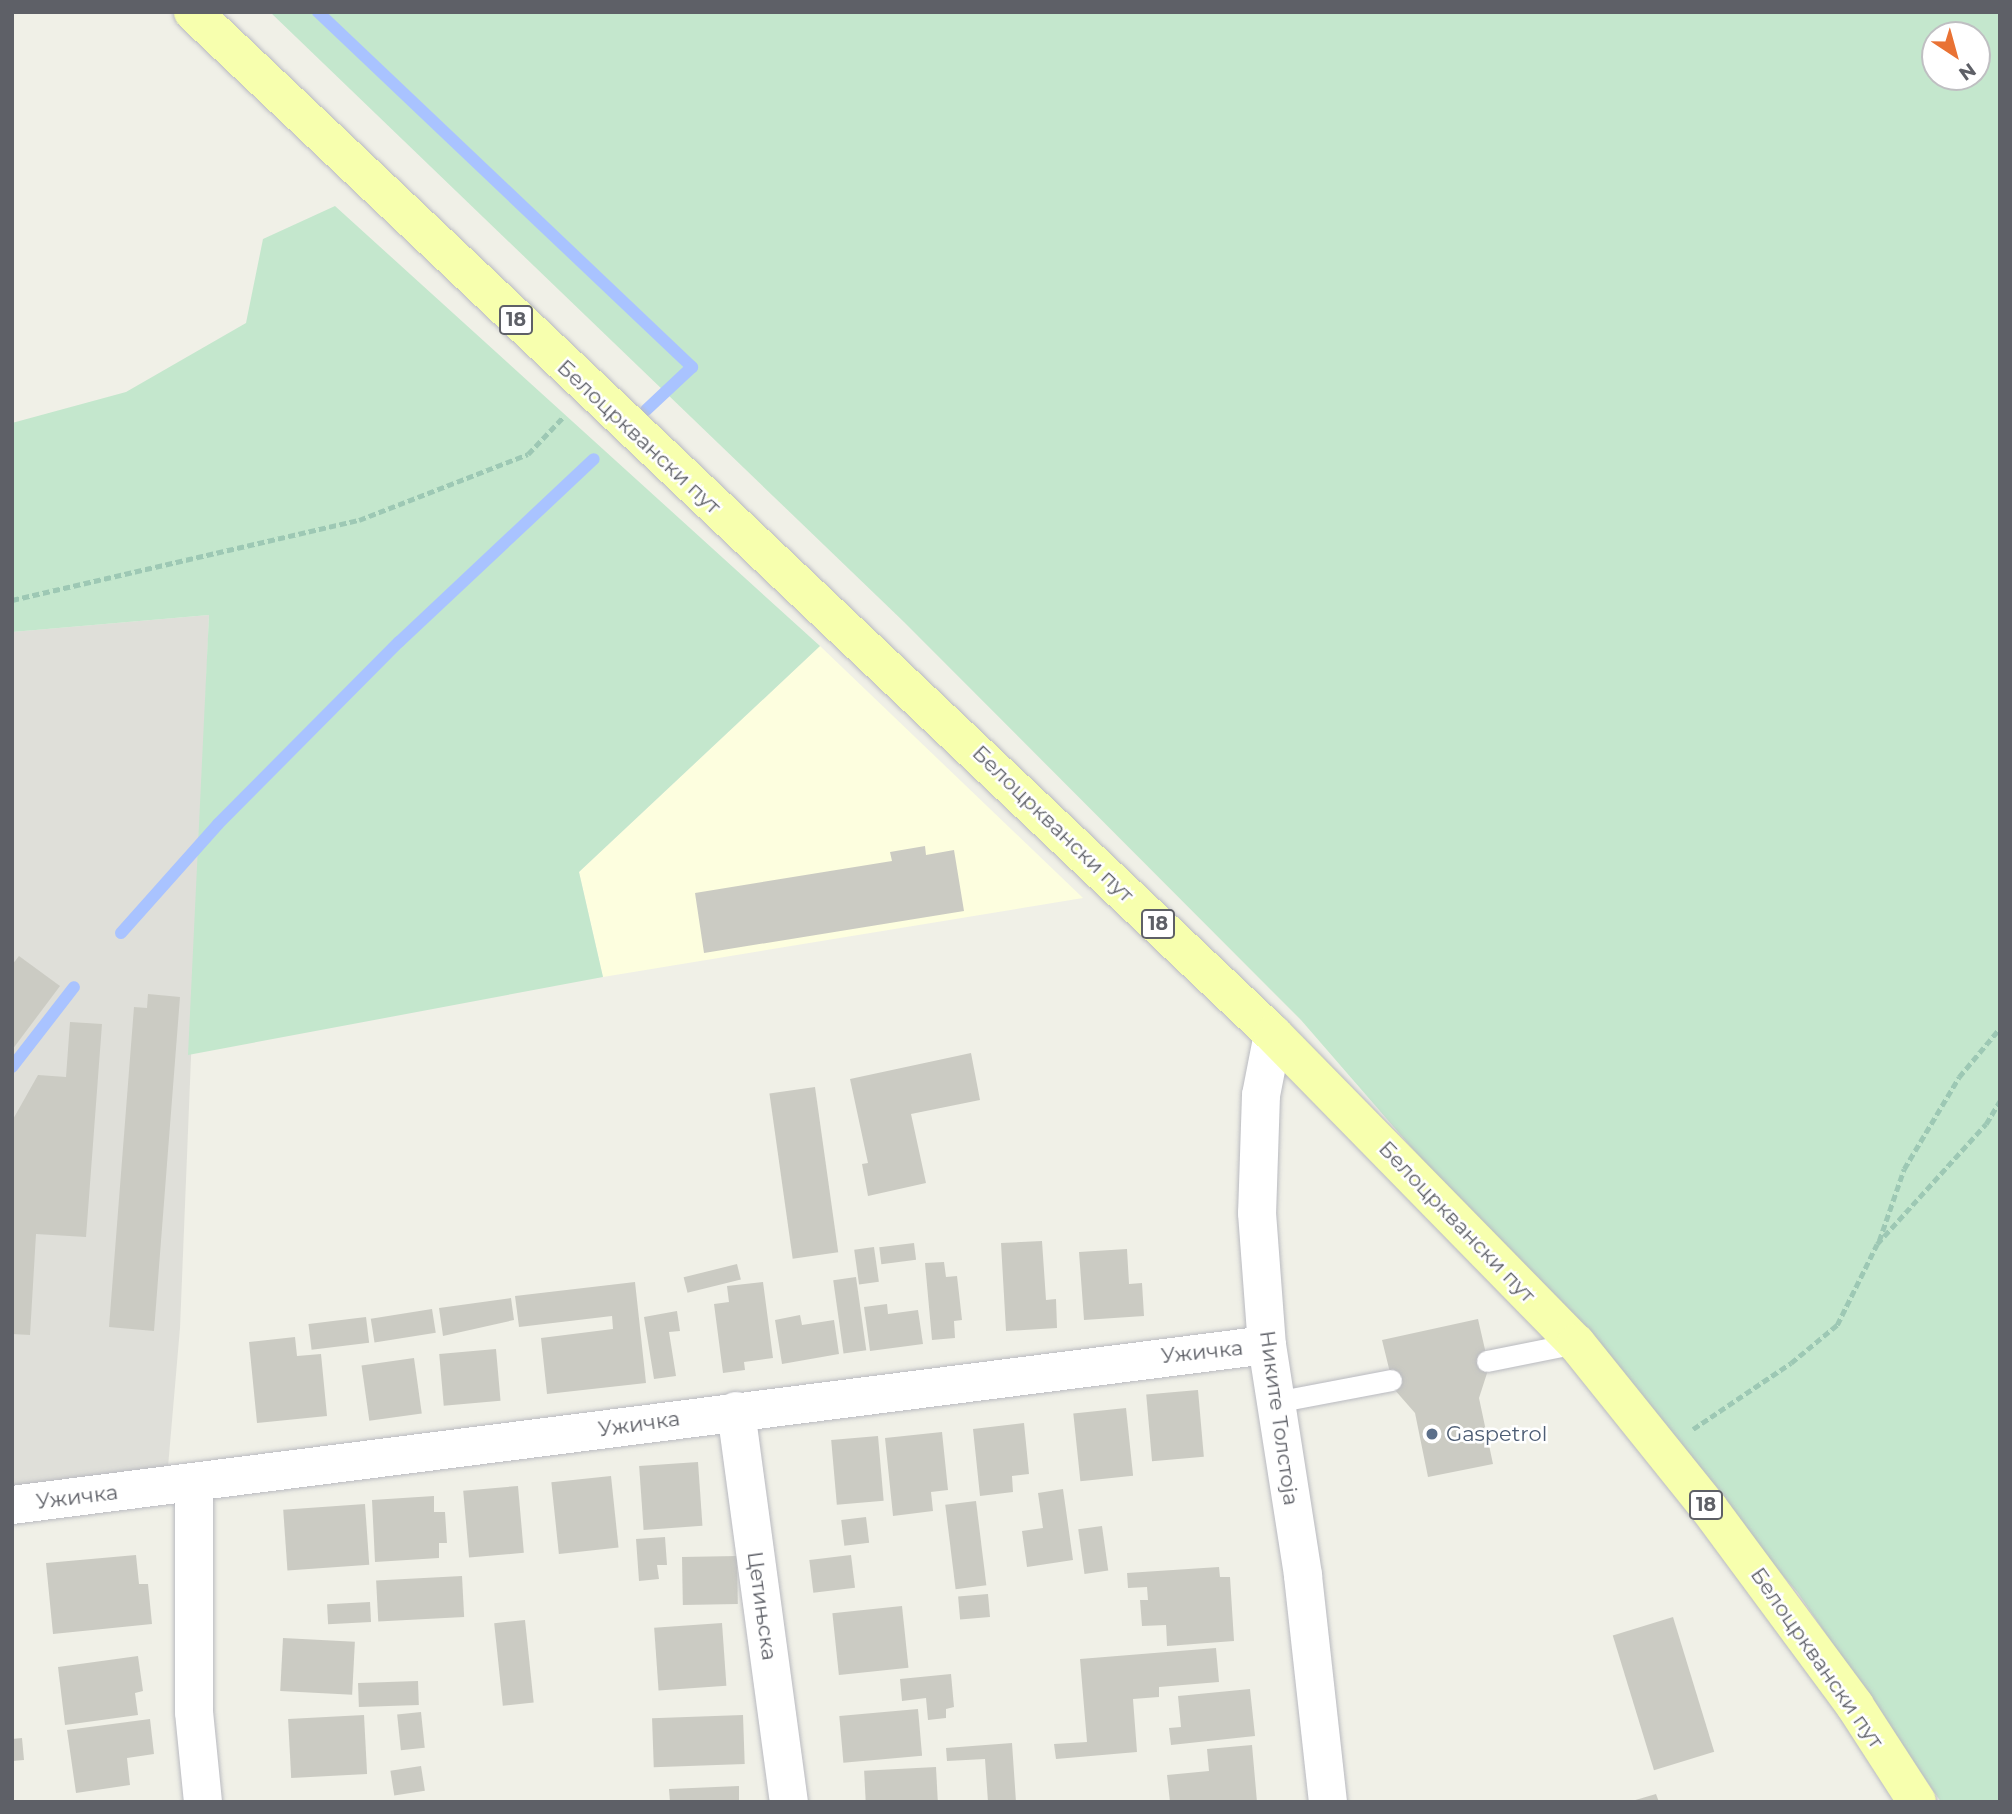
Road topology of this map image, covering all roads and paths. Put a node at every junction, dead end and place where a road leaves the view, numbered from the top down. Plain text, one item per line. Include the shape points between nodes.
1 (193, 12) edge
2 (589, 390) junction
3 (12, 600) edge
4 (2000, 1028) edge
5 (1273, 1034) junction
6 (2000, 1101) edge
7 (1877, 1244) junction
8 (1576, 1343) junction
9 (1267, 1345) junction
10 (1488, 1361) dead end
11 (1391, 1380) dead end
12 (1275, 1402) junction
13 (736, 1411) junction
14 (1664, 1450) junction
15 (194, 1483) junction
16 (12, 1505) edge
17 (203, 1802) edge
18 (789, 1802) edge
19 (1328, 1802) edge
20 (1917, 1802) edge

1 - 2 main road, Белоцрквански пут / 18
2 - 3 path via 528,454 359,520
2 - 5 main road, Белоцрквански пут / 18
4 - 7 path via 1959,1077 1904,1169
5 - 8 main road, Белоцрквански пут / 18
5 - 9 street, Никите Толстоја via 1261,1096 1257,1213
6 - 7 path via 1986,1124
7 - 14 path via 1837,1325 1791,1363
8 - 10 lane
8 - 14 main road, Белоцрквански пут / 18
9 - 12 street, Никите Толстоја
9 - 13 street, Ужичка
11 - 12 lane
12 - 19 street, Никите Толстоја via 1303,1576
13 - 15 street, Ужичка
13 - 18 street, Цетињска
14 - 20 main road, Белоцрквански пут / 18 via 1854,1706
15 - 16 street, Ужичка
15 - 17 street via 194,1712

